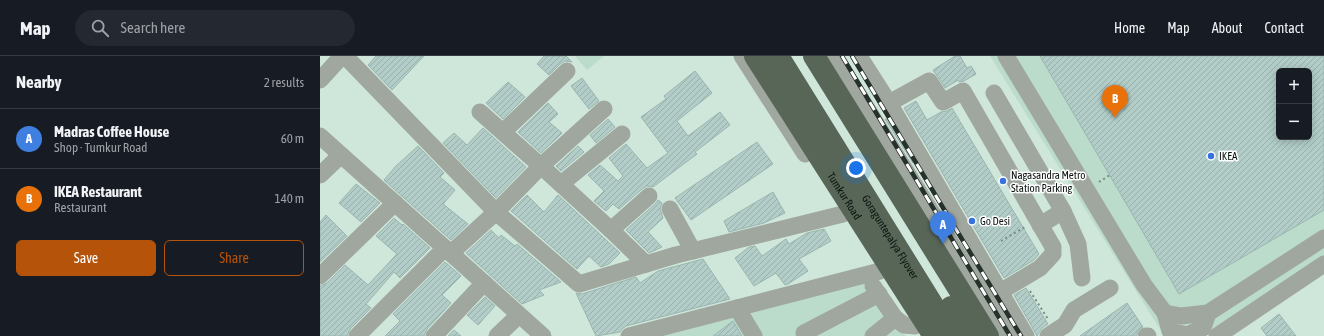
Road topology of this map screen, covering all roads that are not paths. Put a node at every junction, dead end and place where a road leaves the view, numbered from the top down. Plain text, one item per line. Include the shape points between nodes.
1 (344, 56) edge
2 (742, 56) edge
3 (755, 56) edge
4 (778, 56) edge
5 (796, 56) edge
6 (814, 56) edge
7 (834, 56) edge
8 (859, 56) edge
9 (1006, 56) edge
10 (567, 71) dead end
11 (320, 80) edge
12 (994, 93) dead end
13 (889, 103) junction
14 (604, 109) dead end
15 (480, 112) dead end
16 (503, 132) junction
17 (622, 134) dead end
18 (320, 136) edge
19 (341, 155) junction
20 (541, 166) junction
21 (320, 175) edge
22 (561, 184) junction
23 (649, 196) dead end
24 (395, 203) junction
25 (670, 209) dead end
26 (1063, 211) junction
27 (496, 212) junction
28 (843, 214) junction
29 (1031, 226) junction
30 (611, 230) junction
31 (1324, 238) edge
32 (448, 250) junction
33 (693, 251) junction
34 (646, 264) junction
35 (1324, 264) edge
36 (872, 273) junction
37 (320, 276) edge
38 (1082, 278) dead end
39 (484, 283) junction
40 (1110, 288) dead end
41 (1000, 292) junction
42 (879, 294) junction
43 (737, 308) junction
44 (519, 315) junction
45 (895, 318) junction
46 (918, 331) edge
47 (661, 332) edge
48 (804, 333) dead end
49 (357, 336) edge
50 (434, 336) edge
51 (498, 336) edge
52 (543, 336) edge
53 (629, 336) edge
54 (754, 336) edge
55 (873, 336) edge
56 (934, 336) edge
57 (952, 336) edge
58 (969, 336) edge
59 (988, 336) edge
60 (1009, 336) edge
61 (1026, 336) edge
62 (1048, 336) edge
63 (1217, 336) edge

1 - 11 street
1 - 27 street
2 - 28 street
3 - 56 highway, Tumkur Road
4 - 57 highway, Goraguntepalya Flyover
5 - 58 highway, Goraguntepalya Flyover
6 - 59 highway
7 - 60 street
8 - 13 street
9 - 31 street via 1144,285 1165,313 1170,332 1187,335 1203,328 1208,313
10 - 16 street
12 - 26 street
13 - 29 street via 929,81 943,102 963,91
13 - 41 street
14 - 20 street
15 - 16 street
16 - 20 street
17 - 22 street
18 - 19 street
19 - 21 street
19 - 24 street
20 - 22 street
20 - 27 street
22 - 30 street
23 - 30 street
24 - 32 street
24 - 37 street
25 - 33 street
26 - 29 street
26 - 38 street via 1078,244
27 - 32 street
27 - 34 street via 579,284
28 - 33 street
28 - 36 street
29 - 41 street via 1053,247 1053,254 1040,268
30 - 34 street
32 - 39 street
32 - 49 street
33 - 34 street
35 - 63 street
36 - 42 street
36 - 43 street
36 - 46 street
39 - 44 street
39 - 50 street
40 - 62 street via 1074,310 1066,325
41 - 61 street
42 - 45 street
42 - 48 street
43 - 47 street
43 - 54 street
44 - 51 street
44 - 52 street
45 - 46 street
45 - 55 street
47 - 53 street

